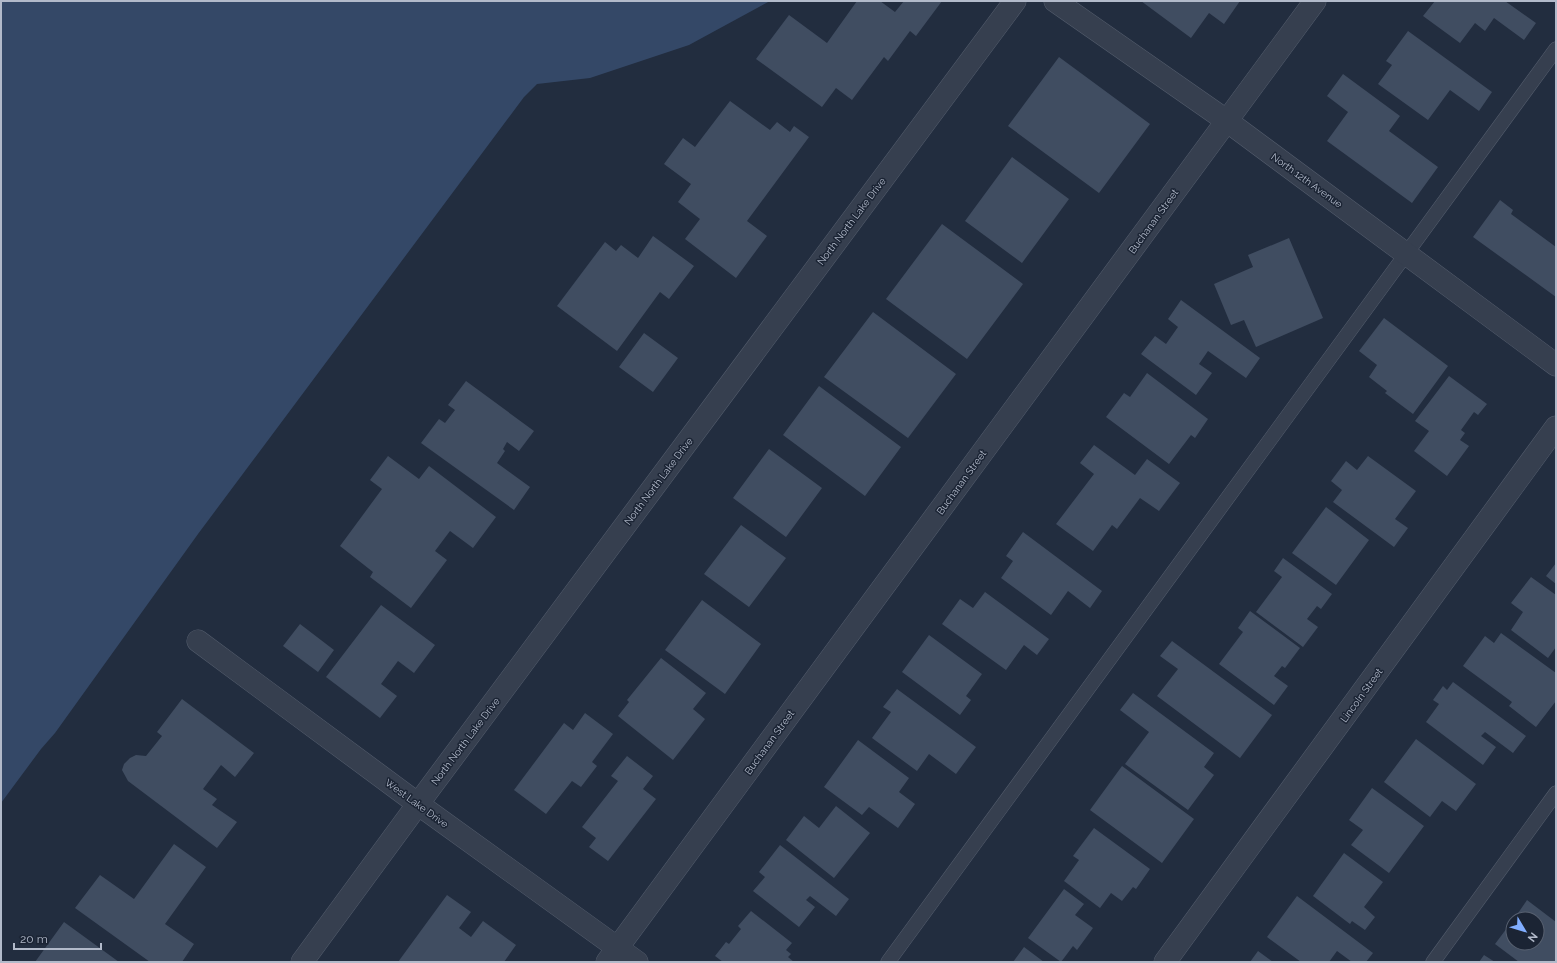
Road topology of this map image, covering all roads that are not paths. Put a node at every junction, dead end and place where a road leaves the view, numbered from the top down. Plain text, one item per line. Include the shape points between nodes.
1 (1015, 1) edge
2 (1055, 1) edge
3 (1315, 1) edge
4 (1556, 49) edge
5 (1227, 121) junction
6 (1406, 254) junction
7 (1556, 365) edge
8 (1556, 427) edge
9 (198, 641) dead end
10 (1556, 793) edge
11 (418, 804) junction
12 (613, 955) edge
13 (302, 962) edge
14 (637, 962) edge
15 (888, 962) edge
16 (1165, 962) edge
17 (1433, 962) edge

1 - 11 street, North North Lake Drive
2 - 5 street, North 12th Avenue
3 - 5 street, Buchanan Street
4 - 6 lane
5 - 6 street, North 12th Avenue
5 - 12 street, Buchanan Street
6 - 7 street, North 12th Avenue
6 - 15 lane
8 - 16 street, Lincoln Street
9 - 11 street, West Lake Drive
10 - 17 lane
11 - 12 street, West Lake Drive
11 - 13 street, North North Lake Drive
12 - 14 street, West Lake Drive

